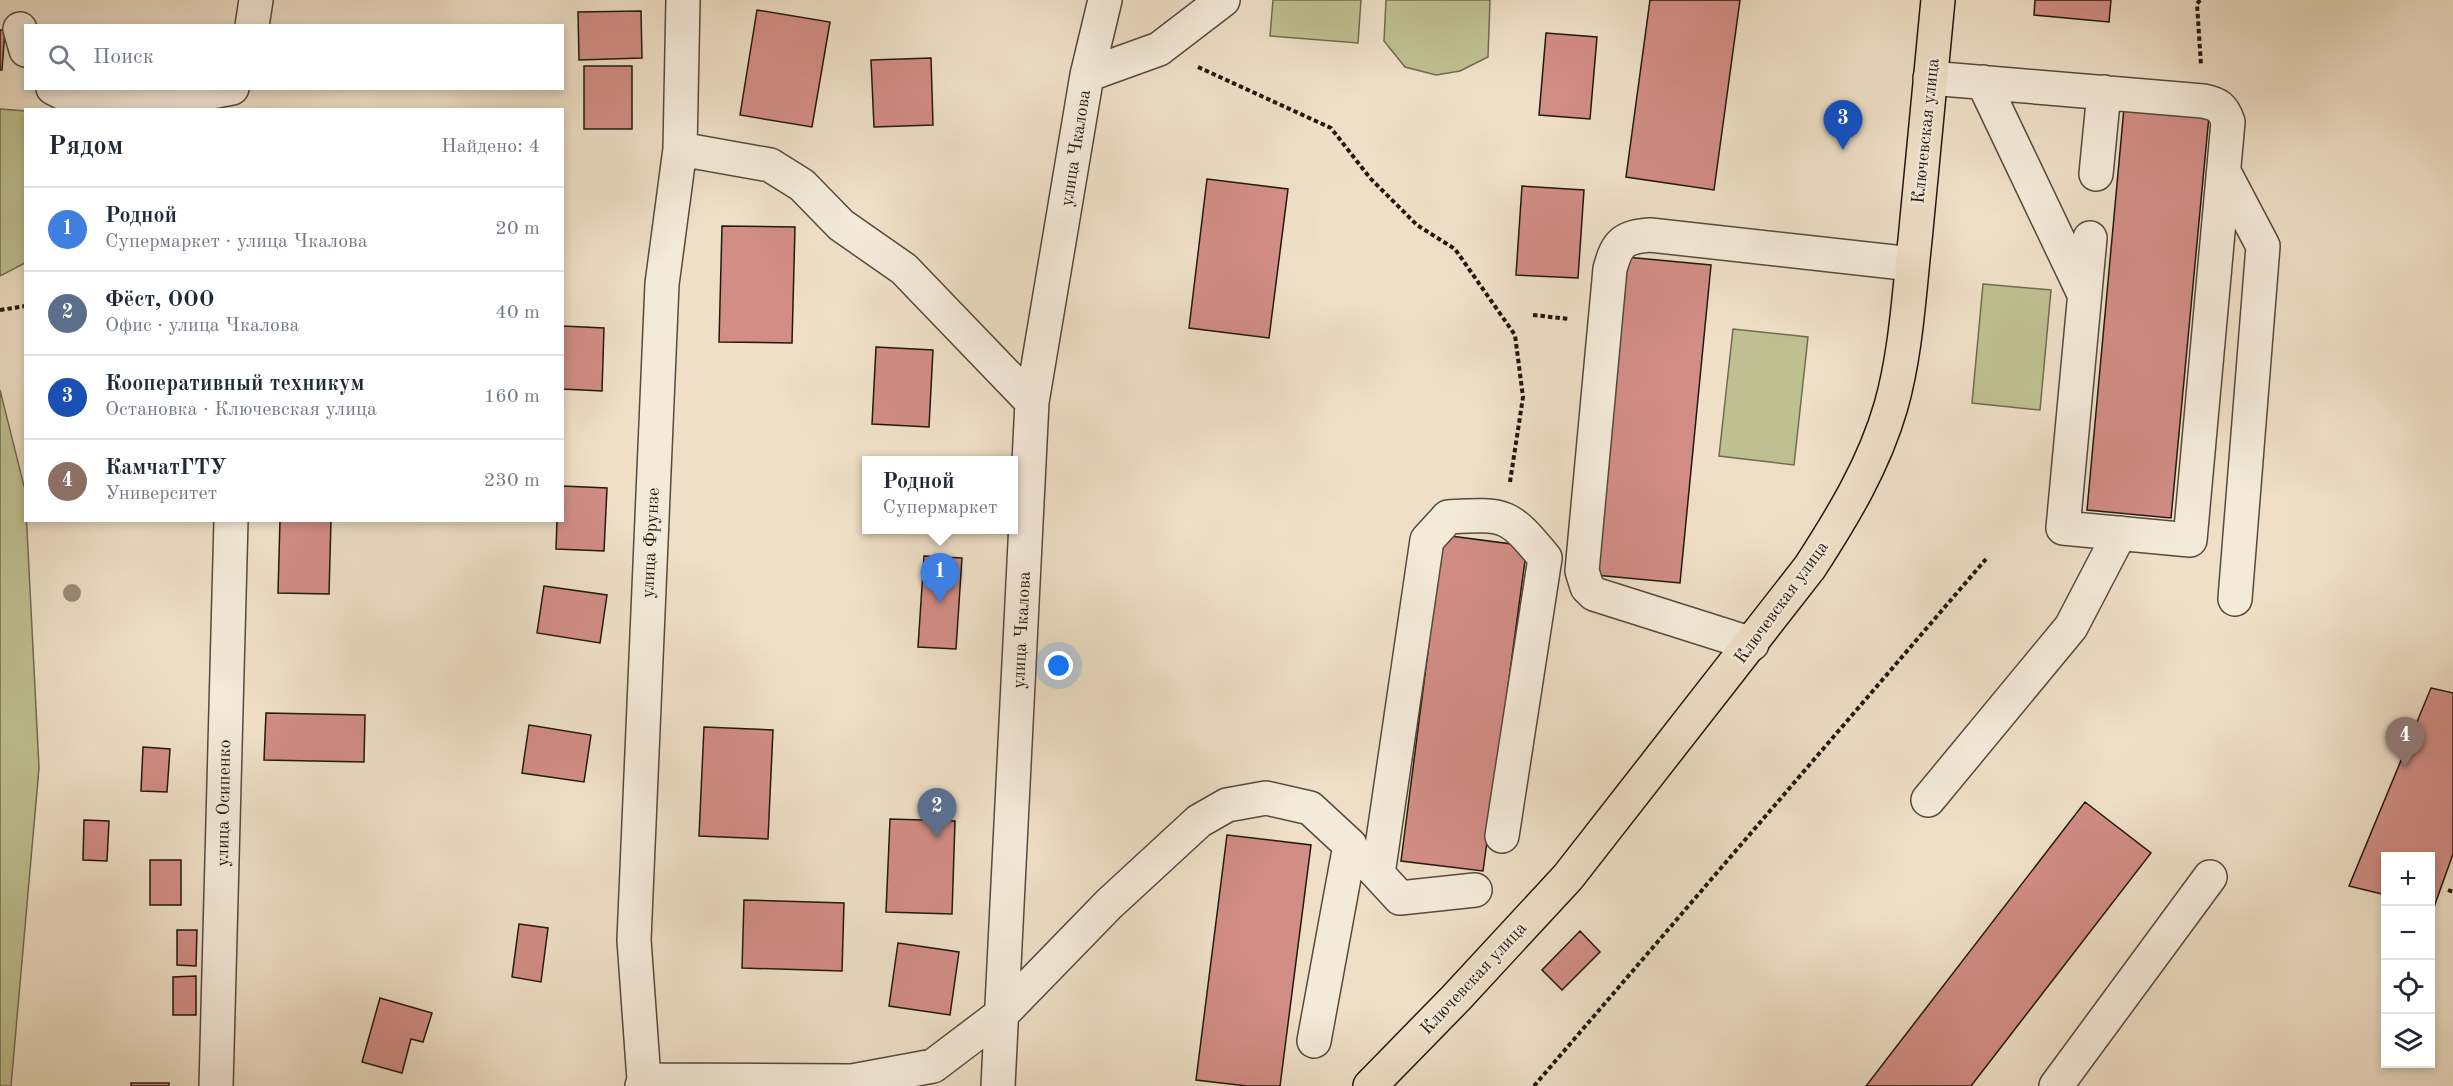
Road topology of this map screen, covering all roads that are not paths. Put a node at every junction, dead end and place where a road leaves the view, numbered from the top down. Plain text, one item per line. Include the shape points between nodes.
1 (256, 0) edge
2 (683, 0) edge
3 (1105, 0) edge
4 (1223, 0) edge
5 (1938, 0) edge
6 (252, 24) edge
7 (1087, 75) junction
8 (1930, 78) junction
9 (1983, 82) junction
10 (57, 90) edge
11 (222, 90) edge
12 (245, 90) edge
13 (2104, 92) junction
14 (244, 108) edge
15 (680, 149) junction
16 (2224, 172) junction
17 (2096, 174) dead end
18 (2090, 238) dead end
19 (1912, 264) junction
20 (2085, 295) junction
21 (1032, 402) junction
22 (231, 522) edge
23 (2120, 533) junction
24 (2235, 599) dead end
25 (1752, 644) junction
26 (1928, 800) dead end
27 (1502, 836) dead end
28 (1350, 845) junction
29 (1377, 874) junction
30 (2210, 877) dead end
31 (1475, 890) dead end
32 (1003, 1013) junction
33 (1314, 1041) dead end
34 (643, 1083) edge
35 (216, 1086) edge
36 (998, 1086) edge
37 (1370, 1086) edge
38 (2056, 1086) edge

1 - 6 street
2 - 15 street, улица Фрунзе
3 - 7 street, улица Чкалова
4 - 7 street via 1159,49
5 - 8 main road, Ключевская улица
7 - 21 street, улица Чкалова
8 - 9 street
8 - 19 main road, Ключевская улица
9 - 13 street
9 - 20 street
10 - 11 street via 67,95 159,102
12 - 14 street
13 - 16 street via 2216,104 2224,110 2228,122
13 - 17 street
15 - 21 street via 770,165 802,185 841,225 904,269
15 - 34 street, улица Фрунзе via 662,284 634,928
16 - 23 street via 2190,540
16 - 24 street via 2263,246
18 - 20 street
19 - 25 main road, Ключевская улица via 1897,384 1868,467 1810,567
19 - 25 street via 1650,235 1631,236 1615,249 1582,571 1587,587 1594,594
20 - 23 street via 2062,528
21 - 32 street, улица Чкалова
22 - 35 street, улица Осипенко
23 - 26 street via 2070,627
25 - 37 main road, Ключевская улица via 1568,876
27 - 29 street via 1545,558 1520,527 1495,515 1448,517 1427,540
28 - 29 street
28 - 32 street via 1310,808 1266,798 1227,805 1199,821 1109,904
28 - 33 street
29 - 31 street via 1400,898
30 - 38 street
32 - 34 street via 933,1066 852,1081
32 - 36 street, улица Чкалова

